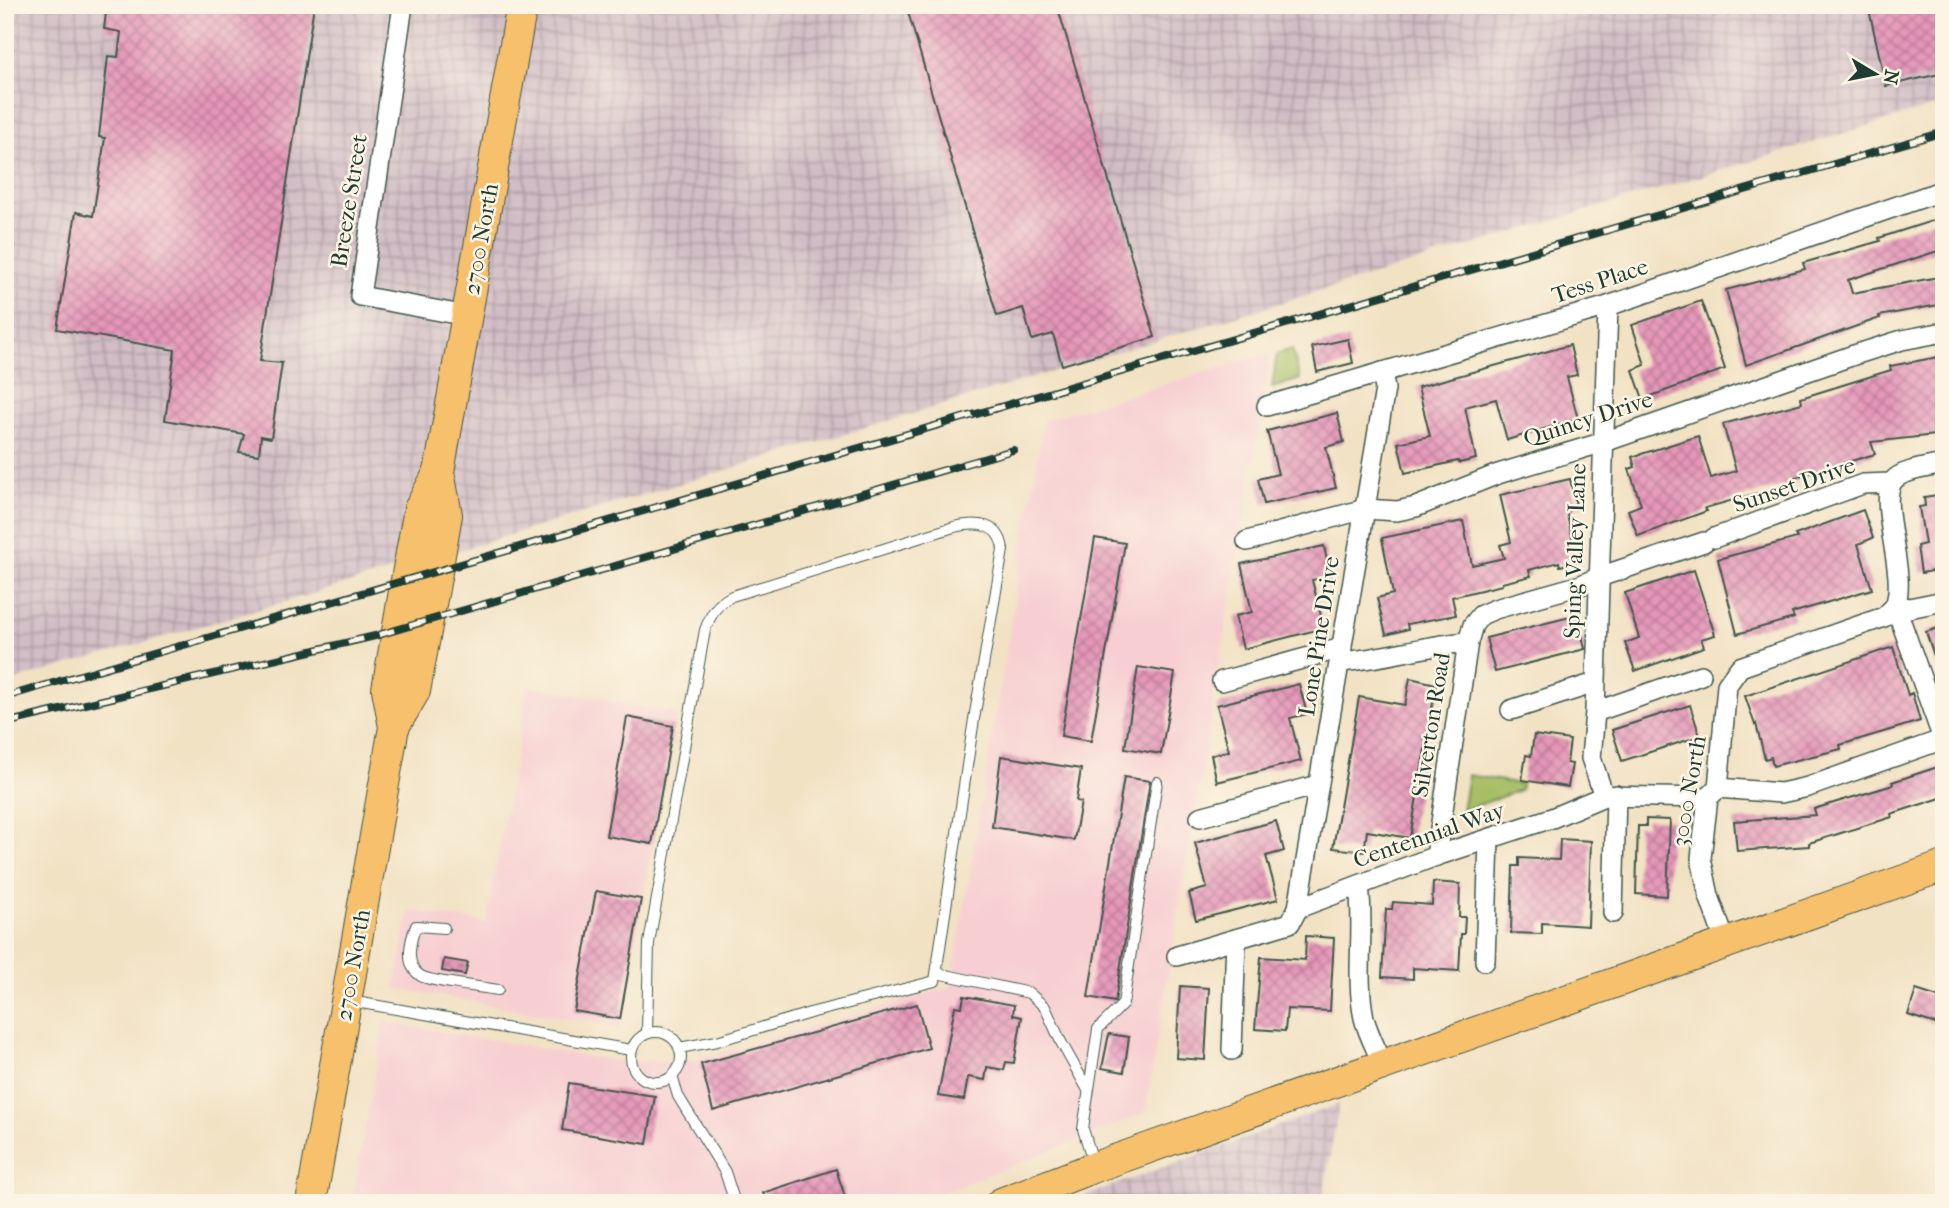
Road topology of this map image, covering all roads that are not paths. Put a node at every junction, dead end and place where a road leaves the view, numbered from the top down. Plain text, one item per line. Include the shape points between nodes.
1 (403, 5) edge
2 (522, 5) edge
3 (1944, 190) edge
4 (1608, 306) junction
5 (467, 316) junction
6 (1944, 332) edge
7 (1382, 372) junction
8 (1267, 406) dead end
9 (1604, 442) junction
10 (1944, 464) edge
11 (1891, 483) junction
12 (1365, 509) junction
13 (1247, 541) dead end
14 (1599, 577) junction
15 (1944, 600) edge
16 (1895, 605) junction
17 (1468, 642) junction
18 (1341, 655) junction
19 (1701, 675) dead end
20 (1222, 681) dead end
21 (1595, 683) junction
22 (1511, 710) dead end
23 (1595, 712) junction
24 (1943, 739) edge
25 (1157, 782) dead end
26 (1318, 785) junction
27 (1713, 793) junction
28 (1610, 795) junction
29 (1200, 817) dead end
30 (1489, 839) junction
31 (1436, 856) junction
32 (1944, 866) edge
33 (1359, 886) junction
34 (1298, 908) junction
35 (1613, 913) dead end
36 (444, 928) dead end
37 (1236, 939) junction
38 (1726, 944) junction
39 (1177, 956) dead end
40 (1485, 961) dead end
41 (937, 973) junction
42 (498, 990) dead end
43 (346, 1000) junction
44 (647, 1033) junction
45 (679, 1048) junction
46 (631, 1050) junction
47 (1232, 1050) dead end
48 (1383, 1065) junction
49 (673, 1076) junction
50 (1088, 1091) junction
51 (1095, 1167) junction
52 (311, 1203) edge
53 (735, 1203) edge
54 (1001, 1203) edge

1 - 5 street, Breeze Street via 360,296
2 - 5 main road, 2700 North
3 - 4 street, Tess Place
4 - 7 street, Tess Place
4 - 9 street, Sping Valley Lane
5 - 43 main road, 2700 North via 439,472 447,515 441,549 415,691 394,727
6 - 9 street, Quincy Drive via 1866,351
7 - 8 street, Tess Place
7 - 12 street, Lone Pine Drive via 1385,389
9 - 12 street, Quincy Drive via 1498,474 1416,507
9 - 14 street, Sping Valley Lane
10 - 11 street, Sunset Drive via 1914,471
11 - 14 street, Sunset Drive via 1863,484
11 - 16 street via 1888,498 1898,585
12 - 13 street, Quincy Drive
12 - 18 street, Lone Pine Drive
14 - 17 street, Sunset Drive via 1481,615
14 - 21 street, Sping Valley Lane
15 - 16 street via 1909,608
16 - 24 street
16 - 27 street, 3000 North via 1884,617 1740,667 1727,685
17 - 18 street via 1368,660
17 - 31 street, Silverton Road
18 - 20 street
18 - 26 street, Lone Pine Drive
19 - 23 street
21 - 22 street
21 - 23 street, Sping Valley Lane
23 - 28 street, Sping Valley Lane via 1591,758
24 - 27 street, Centennial Way via 1799,789
25 - 50 lane via 1123,1004 1098,1029
26 - 29 street
26 - 34 street, Lone Pine Drive
27 - 28 street, Centennial Way
27 - 38 street, 3000 North via 1701,858
28 - 30 street, Centennial Way
28 - 35 street
30 - 31 street, Centennial Way
30 - 40 street
31 - 33 street, Centennial Way
32 - 38 main road
33 - 34 street, Centennial Way
33 - 48 street via 1364,1020
34 - 37 street, Centennial Way via 1290,923
36 - 42 lane via 416,926 412,967 422,977
37 - 39 street, Centennial Way
37 - 47 street
38 - 48 main road
41 - 44 lane via 1003,550 995,531 975,523 732,596 712,613 705,630 649,943
41 - 45 lane via 935,981
41 - 50 lane via 1029,993 1045,1007
43 - 46 lane
43 - 52 main road, 2700 North
44 - 45 lane via 666,1034
44 - 46 lane
45 - 49 lane via 681,1058
46 - 49 lane via 633,1068 646,1080 665,1081
48 - 51 main road
49 - 53 lane via 678,1096 725,1172
50 - 51 lane via 1083,1129
51 - 54 main road

